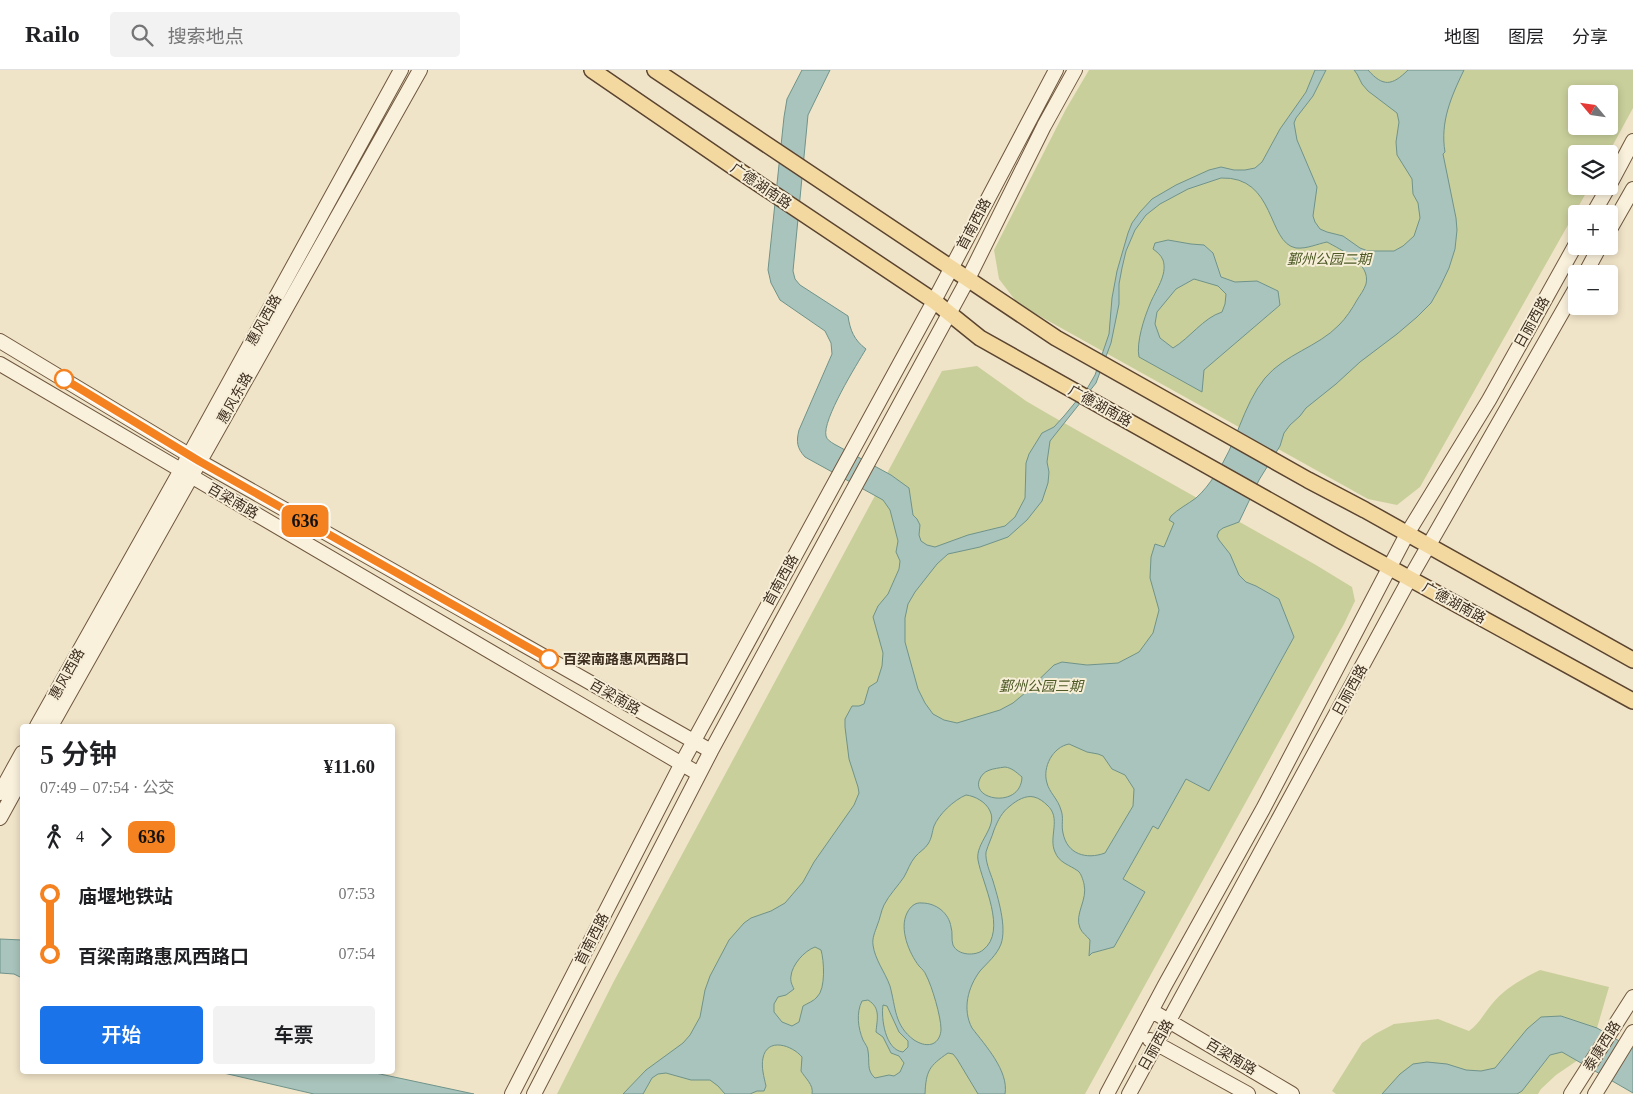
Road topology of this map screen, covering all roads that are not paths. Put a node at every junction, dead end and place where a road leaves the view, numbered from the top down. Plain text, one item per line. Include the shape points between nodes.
1 (401, 70) edge
2 (420, 70) edge
3 (592, 70) edge
4 (654, 70) edge
5 (1056, 70) edge
6 (1075, 70) edge
7 (1633, 141) edge
8 (1618, 169) edge
9 (1633, 189) edge
10 (1618, 215) edge
11 (1570, 255) edge
12 (951, 268) junction
13 (968, 279) junction
14 (934, 301) junction
15 (1568, 302) edge
16 (949, 313) junction
17 (0, 341) edge
18 (0, 364) edge
19 (194, 458) junction
20 (186, 473) junction
21 (1407, 534) junction
22 (1430, 546) junction
23 (1389, 567) junction
24 (1410, 578) junction
25 (1633, 660) edge
26 (1633, 701) edge
27 (38, 724) edge
28 (52, 724) edge
29 (693, 741) junction
30 (711, 751) junction
31 (20, 756) edge
32 (681, 764) junction
33 (699, 774) junction
34 (20, 782) edge
35 (0, 793) edge
36 (0, 818) edge
37 (1633, 997) edge
38 (1152, 1011) junction
39 (1170, 1021) junction
40 (1633, 1032) edge
41 (1140, 1034) junction
42 (1157, 1044) junction
43 (512, 1094) edge
44 (534, 1094) edge
45 (1107, 1094) edge
46 (1129, 1094) edge
47 (1248, 1094) edge
48 (1292, 1094) edge
49 (1572, 1094) edge
50 (1595, 1094) edge

1 - 19 main road, 惠风西路
2 - 19 main road, 惠风东路
3 - 14 main road, 广德湖南路
4 - 12 main road
5 - 12 main road, 首南西路
6 - 13 main road, 首南西路
7 - 8 main road
9 - 10 main road
11 - 21 main road, 日丽西路 via 1489,400
12 - 13 main road
12 - 14 main road, 首南西路
13 - 16 main road, 首南西路
13 - 21 main road via 1064,342
14 - 16 main road, 广德湖南路
14 - 29 main road, 首南西路
15 - 22 main road, 日丽西路
16 - 23 main road, 广德湖南路 via 980,338
16 - 30 main road, 首南西路
17 - 19 main road, 百梁南路
18 - 20 main road, 百梁南路
19 - 20 main road, 惠风东路
19 - 29 main road, 百梁南路
20 - 27 main road, 惠风西路
20 - 28 main road, 惠风东路
20 - 32 main road, 百梁南路
21 - 22 main road
21 - 23 main road, 日丽西路
22 - 24 main road, 日丽西路
22 - 25 main road
23 - 24 main road, 广德湖南路
23 - 38 main road, 日丽西路 via 1263,809
24 - 26 main road, 广德湖南路
24 - 39 main road, 日丽西路
29 - 30 main road, 百梁南路
29 - 32 main road, 首南西路
30 - 33 main road, 首南西路
31 - 35 main road
32 - 33 main road, 百梁南路
32 - 43 main road, 首南西路
33 - 44 main road, 首南西路
34 - 36 main road
37 - 49 main road, 泰康西路
38 - 39 main road, 百梁南路
38 - 41 main road, 日丽西路
39 - 42 main road, 日丽西路
39 - 48 main road, 百梁南路
40 - 50 main road, 泰康西路
41 - 42 main road, 百梁南路
41 - 45 main road, 日丽西路
42 - 46 main road, 日丽西路
42 - 47 main road, 百梁南路

